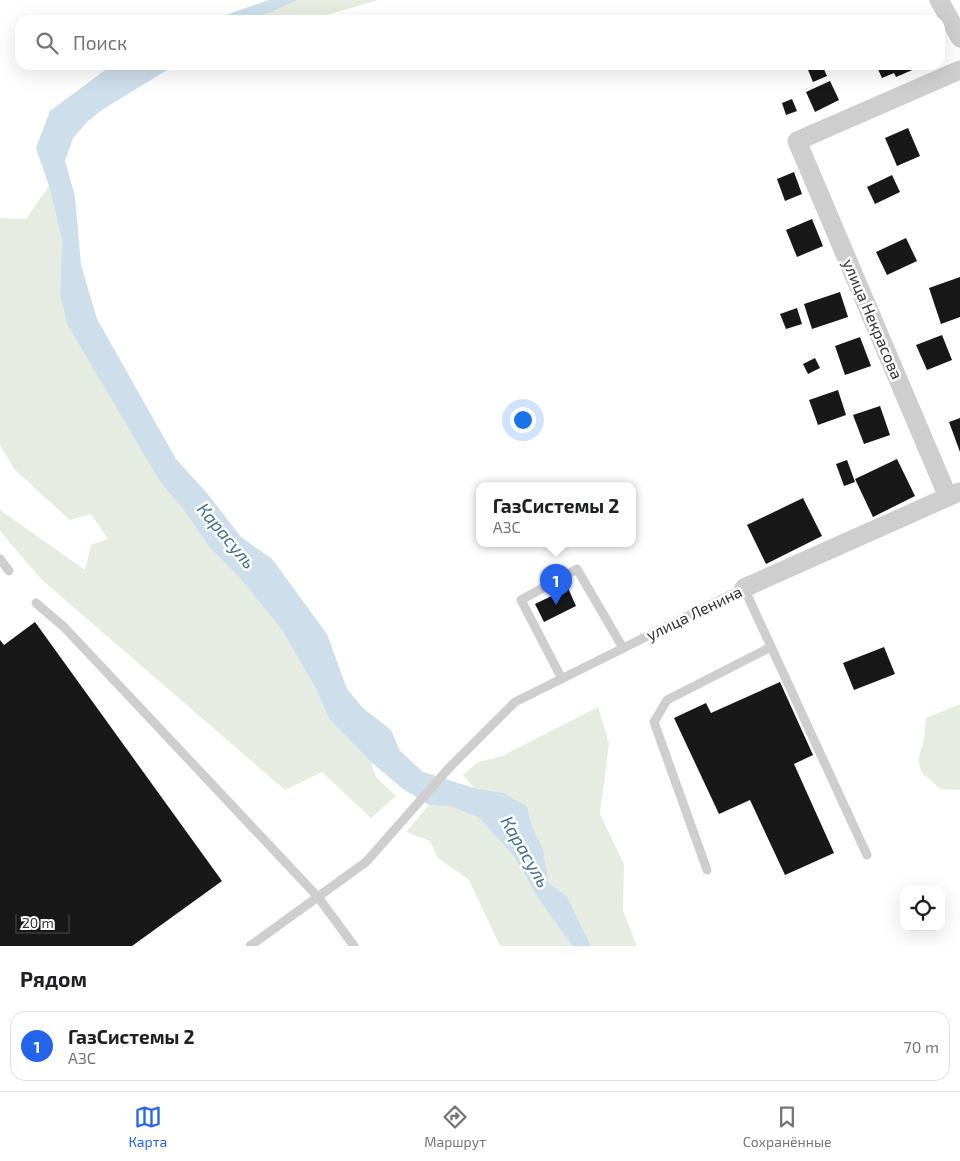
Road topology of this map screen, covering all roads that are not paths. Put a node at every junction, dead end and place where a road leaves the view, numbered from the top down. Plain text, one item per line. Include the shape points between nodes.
1 (939, 0) edge
2 (960, 38) edge
3 (960, 70) edge
4 (954, 494) edge
5 (0, 558) edge
6 (9, 571) dead end
7 (744, 588) junction
8 (36, 603) dead end
9 (771, 647) junction
10 (623, 648) junction
11 (562, 679) junction
12 (866, 855) dead end
13 (707, 870) dead end
14 (318, 897) junction
15 (250, 946) edge
16 (354, 946) edge

1 - 2 street
3 - 4 street, улица Некрасова via 797,140
4 - 7 street, улица Ленина
5 - 6 lane
7 - 9 lane
7 - 10 lane, улица Ленина
8 - 14 lane via 64,627
9 - 12 lane
9 - 13 lane via 667,700 654,722
10 - 11 lane, улица Ленина
10 - 11 lane via 577,569 521,600
11 - 14 lane, улица Ленина via 515,702 449,768 366,862
14 - 15 lane, улица Ленина
14 - 16 lane

